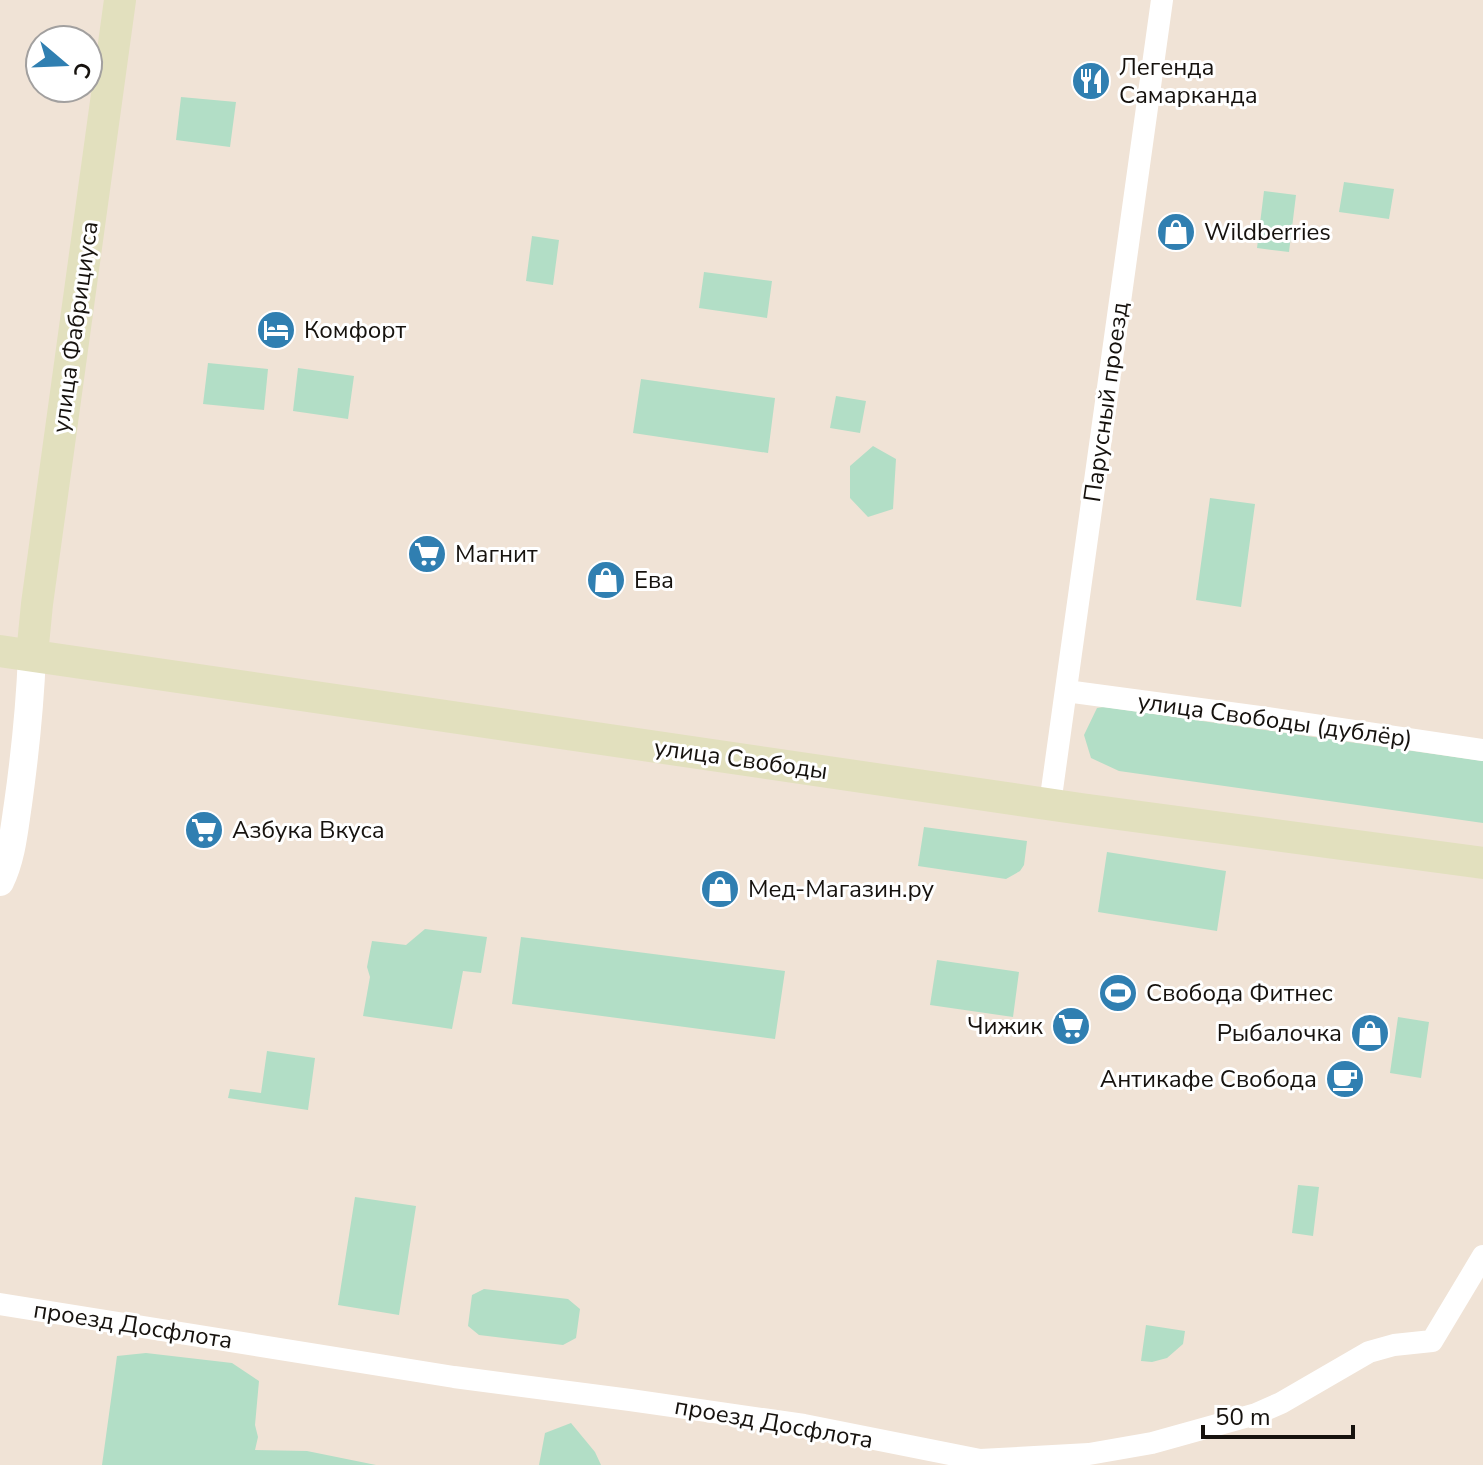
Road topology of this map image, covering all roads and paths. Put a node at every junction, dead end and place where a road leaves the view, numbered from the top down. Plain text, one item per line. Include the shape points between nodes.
1 (120, 0) edge
2 (1162, 0) edge
3 (16, 653) edge
4 (1066, 691) junction
5 (1483, 750) edge
6 (1050, 804) junction
7 (1483, 863) edge
8 (0, 882) edge
9 (1483, 1256) edge
10 (0, 1304) edge

1 - 3 main road, улица Фабрициуса via 39,590
2 - 4 street, Парусный проезд
3 - 6 main road, улица Свободы
3 - 8 street via 27,735 12,847
4 - 5 street, улица Свободы (дублёр)
4 - 6 street, Парусный проезд
6 - 7 main road, улица Свободы
9 - 10 street, проезд Досфлота via 1432,1341 1369,1352 1256,1414 1089,1454 980,1460 804,1425 454,1377

